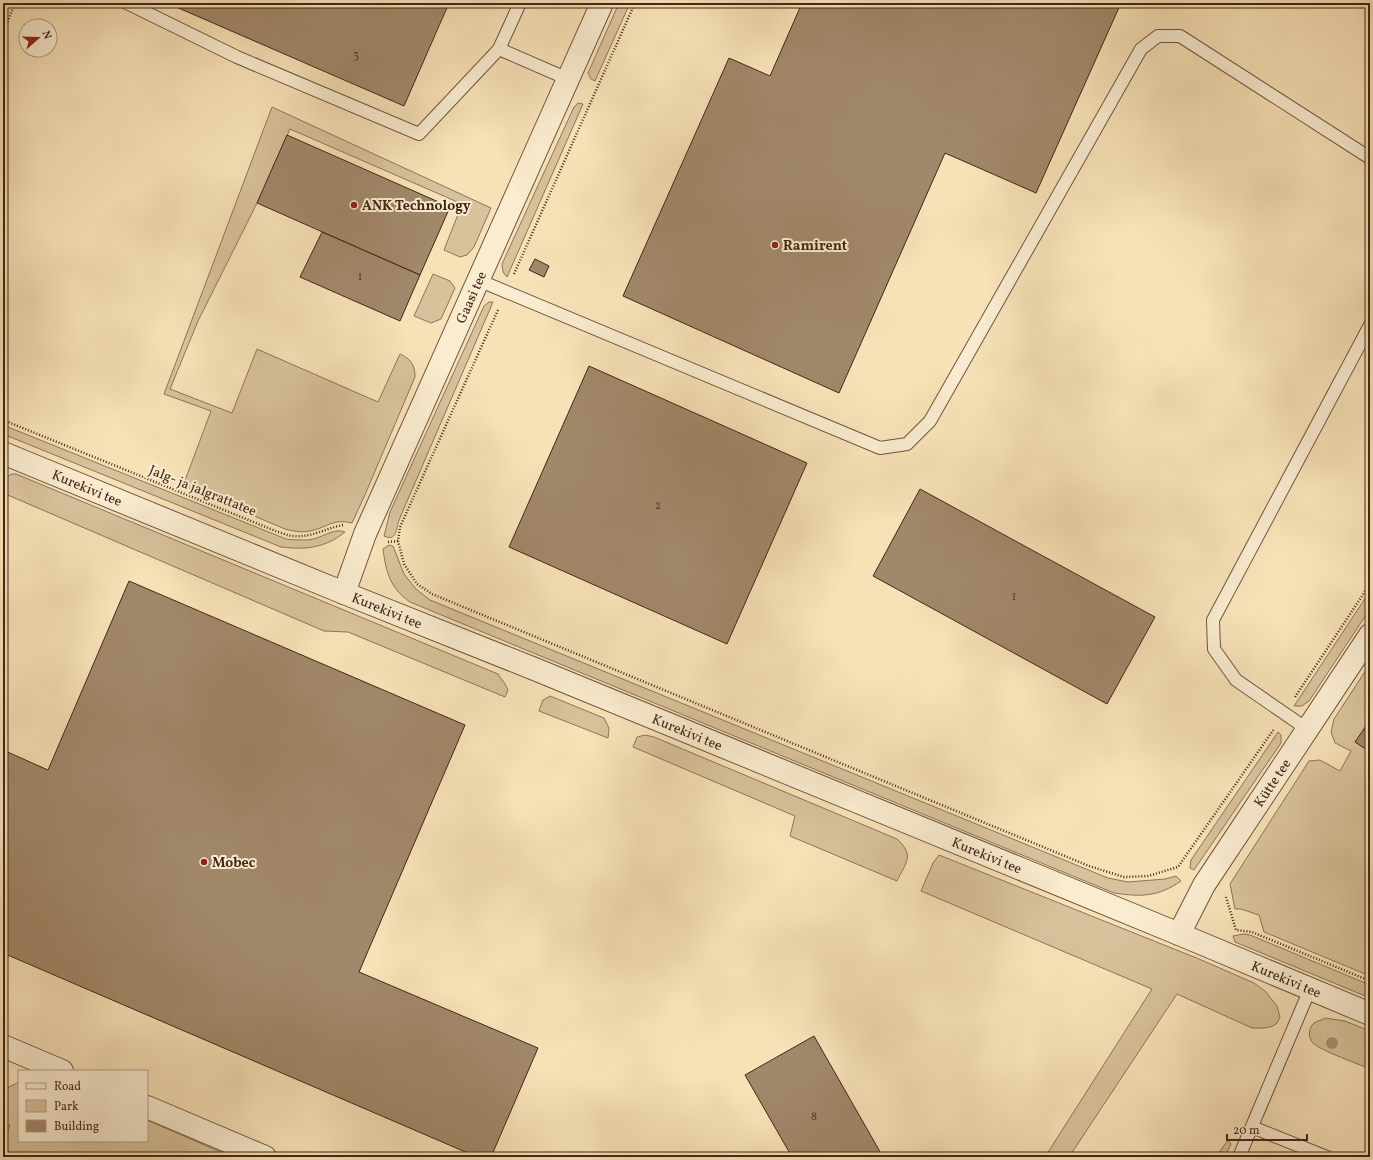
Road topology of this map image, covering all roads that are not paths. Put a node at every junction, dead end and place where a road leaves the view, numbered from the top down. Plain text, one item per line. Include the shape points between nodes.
1 (127, 3) edge
2 (520, 3) edge
3 (602, 3) edge
4 (499, 49) junction
5 (568, 79) junction
6 (1370, 158) edge
7 (478, 280) junction
8 (1370, 325) edge
9 (3, 453) edge
10 (344, 593) junction
11 (1370, 635) edge
12 (1307, 730) junction
13 (1179, 934) junction
14 (1310, 989) junction
15 (1370, 1014) edge
16 (3, 1046) edge
17 (60, 1070) edge
18 (148, 1107) edge
19 (1252, 1127) junction
20 (265, 1157) edge
21 (1239, 1157) edge
22 (1327, 1157) edge

1 - 4 lane via 237,57 419,134
2 - 4 lane
3 - 5 street, Gaasi tee
4 - 5 lane
5 - 7 street, Gaasi tee
6 - 7 lane via 1180,36 1158,36 1141,49 930,420 907,444 880,448
7 - 10 street, Gaasi tee via 365,534
8 - 12 lane via 1213,620 1214,649 1236,680
9 - 10 street, Kurekivi tee
10 - 13 street, Kurekivi tee
11 - 12 street, Kütte tee
12 - 13 street, Kütte tee via 1204,885
13 - 14 street, Kurekivi tee
14 - 15 street, Kurekivi tee
14 - 19 lane
16 - 17 street
18 - 20 street
19 - 21 lane
19 - 22 lane

